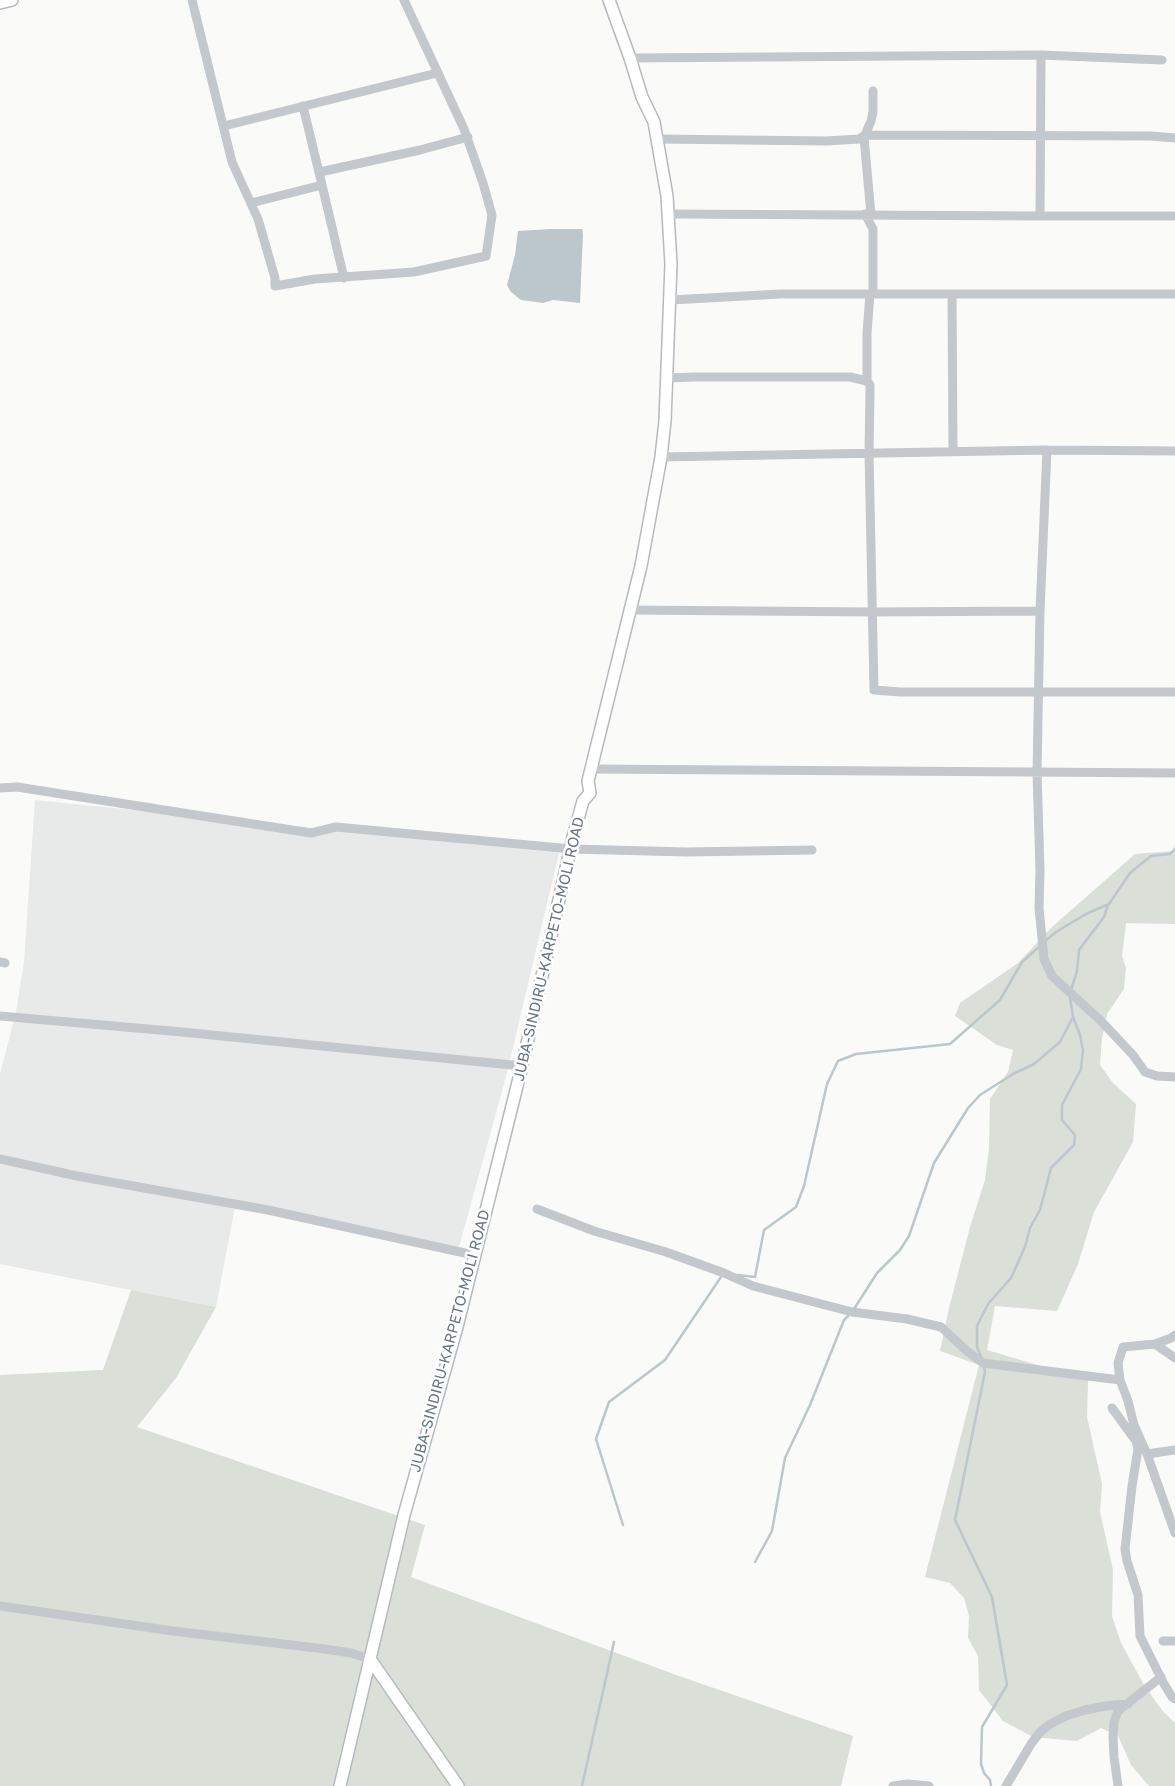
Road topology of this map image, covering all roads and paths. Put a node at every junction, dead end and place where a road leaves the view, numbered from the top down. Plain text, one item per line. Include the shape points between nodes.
1 (12, 0) edge
2 (192, 0) edge
3 (404, 0) edge
4 (609, 0) edge
5 (0, 3) edge
6 (1042, 55) junction
7 (630, 58) junction
8 (1162, 60) dead end
9 (437, 73) junction
10 (873, 90) dead end
11 (303, 106) junction
12 (224, 126) junction
13 (864, 136) junction
14 (1040, 136) junction
15 (468, 138) junction
16 (1175, 138) edge
17 (658, 139) junction
18 (320, 172) junction
19 (322, 185) junction
20 (252, 203) junction
21 (669, 214) junction
22 (868, 214) junction
23 (1040, 216) junction
24 (1175, 216) edge
25 (344, 278) junction
26 (871, 294) junction
27 (952, 294) junction
28 (1175, 294) edge
29 (670, 300) junction
30 (667, 378) junction
31 (867, 381) junction
32 (1047, 450) junction
33 (953, 451) junction
34 (1175, 451) edge
35 (869, 453) junction
36 (661, 457) junction
37 (629, 610) junction
38 (1040, 611) junction
39 (874, 612) junction
40 (1038, 692) junction
41 (1175, 692) edge
42 (590, 769) junction
43 (1037, 773) junction
44 (1175, 773) edge
45 (0, 788) edge
46 (571, 849) junction
47 (812, 850) dead end
48 (0, 1016) edge
49 (522, 1066) junction
50 (1175, 1077) edge
51 (0, 1159) edge
52 (537, 1209) dead end
53 (474, 1255) junction
54 (1175, 1335) edge
55 (1155, 1344) junction
56 (1175, 1358) edge
57 (1120, 1380) junction
58 (1112, 1408) dead end
59 (1175, 1450) edge
60 (1147, 1454) junction
61 (1175, 1534) edge
62 (0, 1606) edge
63 (1175, 1641) edge
64 (1163, 1642) dead end
65 (370, 1659) junction
66 (1161, 1677) junction
67 (1175, 1699) edge
68 (1128, 1704) junction
69 (340, 1786) edge
70 (458, 1786) edge
71 (893, 1786) edge
72 (929, 1786) edge
73 (1006, 1786) edge
74 (1118, 1786) edge

1 - 5 main road
2 - 12 street
3 - 9 street
4 - 7 main road, JUBA-SINDIRU-KARPETO-MOLI ROAD
6 - 7 street
6 - 8 street
6 - 14 street
7 - 17 main road, JUBA-SINDIRU-KARPETO-MOLI ROAD
9 - 11 street
9 - 15 street
10 - 13 street via 873,112
11 - 12 street
11 - 18 street
12 - 20 street via 232,162
13 - 14 street
13 - 17 street via 848,141
13 - 22 street
14 - 16 street
14 - 23 street
15 - 18 street
15 - 25 street via 492,215 486,256 414,272
17 - 21 main road, JUBA-SINDIRU-KARPETO-MOLI ROAD
18 - 19 street
19 - 20 street
19 - 25 street
20 - 25 street via 275,286
21 - 22 street
21 - 29 main road, JUBA-SINDIRU-KARPETO-MOLI ROAD
22 - 23 street
22 - 26 street via 873,229
23 - 24 street
26 - 27 street
26 - 29 street via 781,294
26 - 31 street
27 - 28 street
27 - 33 street
29 - 30 main road, JUBA-SINDIRU-KARPETO-MOLI ROAD
30 - 31 street via 850,377
30 - 36 main road, JUBA-SINDIRU-KARPETO-MOLI ROAD
31 - 35 street via 870,391
32 - 33 street
32 - 34 street
32 - 38 street
33 - 35 street
35 - 36 street
35 - 39 street
36 - 37 main road, JUBA-SINDIRU-KARPETO-MOLI ROAD via 641,566
37 - 39 street
37 - 42 main road, JUBA-SINDIRU-KARPETO-MOLI ROAD
38 - 39 street
38 - 40 street
39 - 40 street via 874,690
40 - 41 street
40 - 43 street
42 - 43 street
42 - 46 main road, JUBA-SINDIRU-KARPETO-MOLI ROAD via 590,793 583,801
43 - 44 street
43 - 50 street via 1039,908 1044,958 1052,976 1101,1021 1145,1072
45 - 46 street via 17,787 311,833 336,827
46 - 47 street via 687,852
46 - 49 main road, JUBA-SINDIRU-KARPETO-MOLI ROAD
48 - 49 street
49 - 53 main road, JUBA-SINDIRU-KARPETO-MOLI ROAD
51 - 53 street via 268,1210
52 - 57 street via 594,1231 666,1252 753,1286 852,1312 941,1327 983,1363
53 - 65 main road, JUBA-SINDIRU-KARPETO-MOLI ROAD via 404,1515
54 - 55 street
55 - 56 street
55 - 57 street via 1123,1347 1118,1363
57 - 60 street
58 - 66 street via 1136,1441 1138,1449 1125,1549 1138,1595 1140,1636
59 - 60 street
60 - 61 street
62 - 65 street via 324,1649
63 - 64 street
65 - 69 main road, JUBA-SINDIRU-KARPETO-MOLI ROAD
65 - 70 main road
66 - 67 street
66 - 68 street
68 - 73 street via 1085,1710 1050,1724 1031,1744
68 - 74 street via 1118,1712 1114,1722
71 - 72 street

